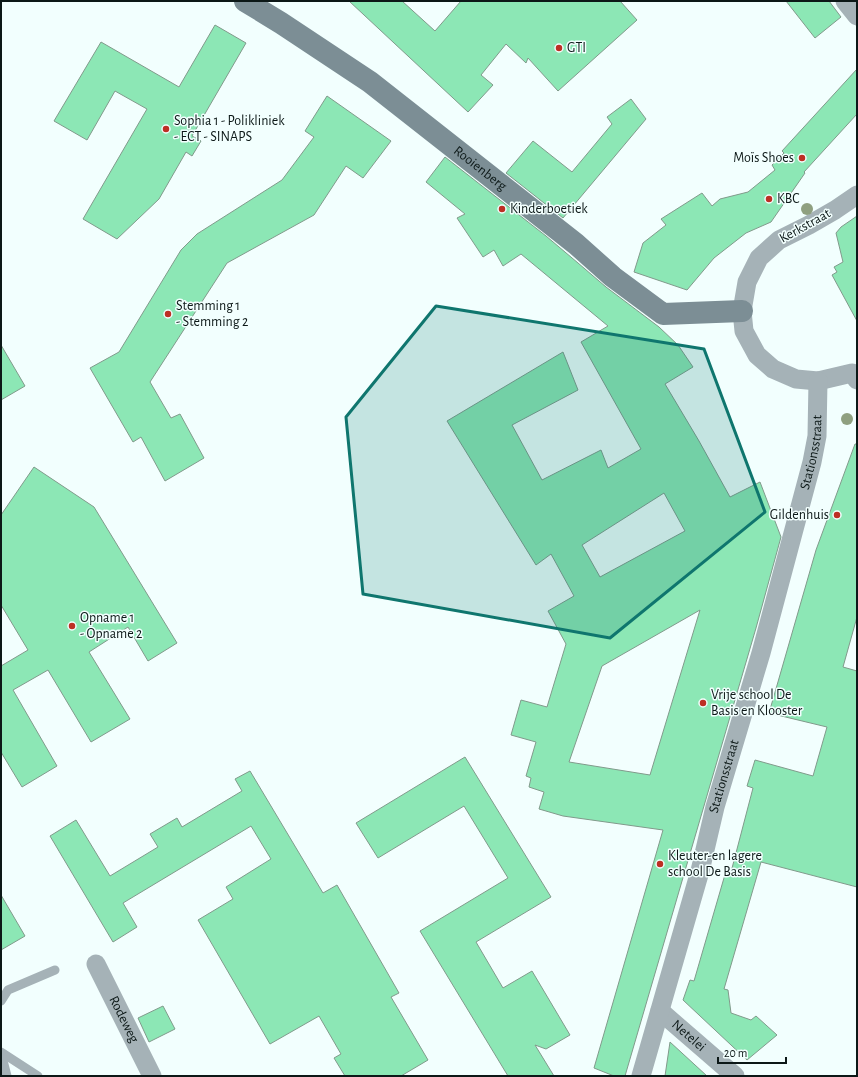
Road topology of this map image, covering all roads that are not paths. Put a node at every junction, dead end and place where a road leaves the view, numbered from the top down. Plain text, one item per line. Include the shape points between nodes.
1 (245, 1) edge
2 (845, 1) edge
3 (857, 16) edge
4 (857, 195) edge
5 (742, 311) junction
6 (857, 380) edge
7 (818, 381) junction
8 (96, 964) dead end
9 (55, 970) dead end
10 (1, 1002) edge
11 (660, 1011) junction
12 (1, 1053) edge
13 (8, 1076) edge
14 (38, 1076) edge
15 (152, 1076) edge
16 (641, 1076) edge
17 (735, 1076) edge

1 - 5 street, Rooienberg via 370,82 576,244 613,277 663,314
2 - 3 street
4 - 5 street, Kerkstraat via 809,225 778,240 759,258 747,282
5 - 7 street, Kerkstraat via 744,331 757,355 774,369 796,379
6 - 7 street, Kerkstraat via 852,373
7 - 11 street, Stationsstraat via 817,436 812,462 761,654 715,807 700,871
8 - 15 street, Rodeweg
9 - 10 lane via 8,990
11 - 16 street, Stationsstraat
11 - 17 street, Netelei
12 - 13 lane
12 - 14 lane

